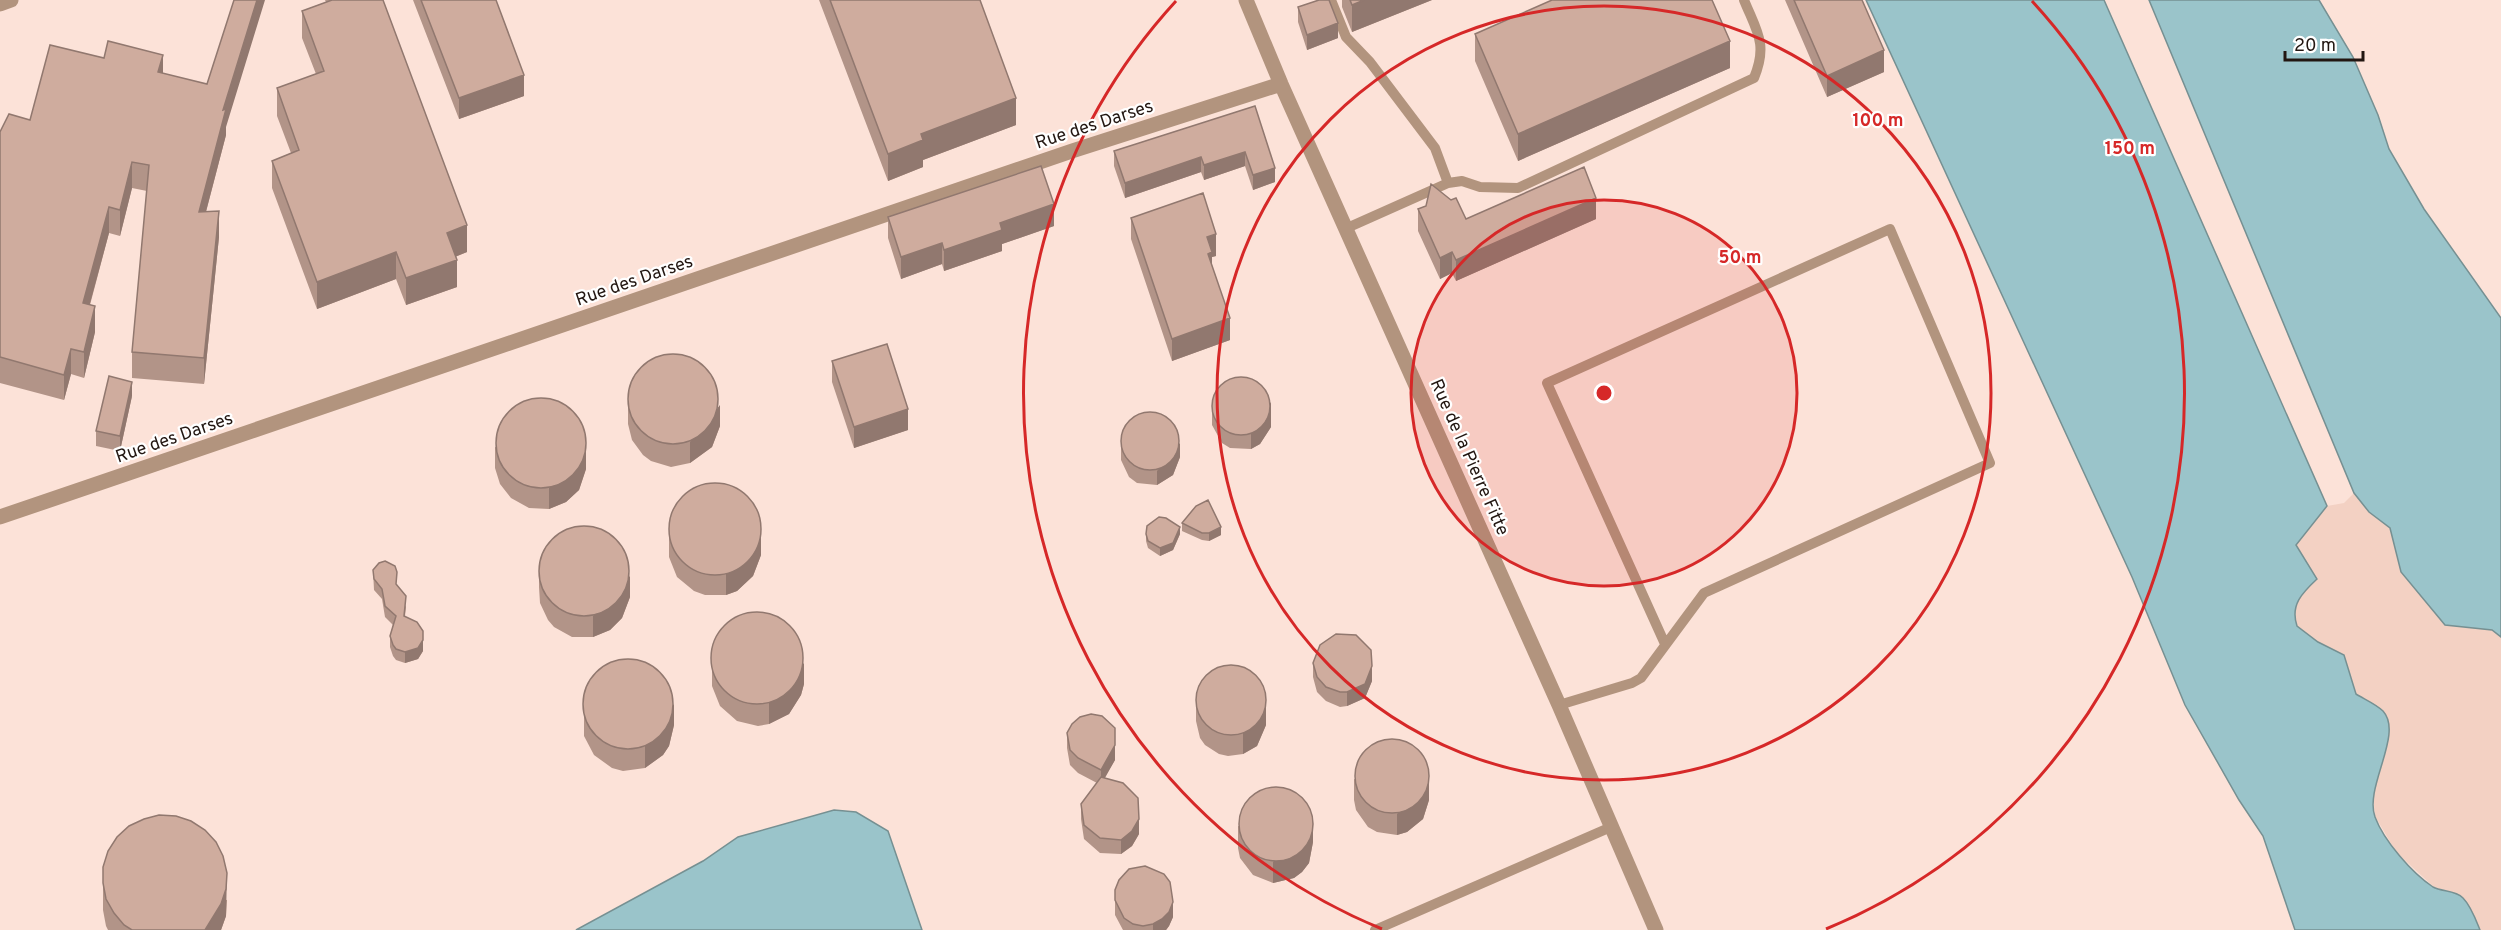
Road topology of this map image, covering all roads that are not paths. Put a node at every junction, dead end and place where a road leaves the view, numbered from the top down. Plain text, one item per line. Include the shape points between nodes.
1 (11, 0) edge
2 (1246, 0) edge
3 (1331, 0) edge
4 (1744, 0) edge
5 (0, 4) edge
6 (1281, 84) junction
7 (1448, 183) junction
8 (1347, 228) junction
9 (0, 517) edge
10 (1665, 644) junction
11 (1559, 705) junction
12 (1611, 827) junction
13 (1375, 930) edge
14 (1656, 930) edge

1 - 5 street
2 - 6 street, Rue de la Pierre Fitte
3 - 7 lane via 1346,37 1370,62 1435,148
4 - 7 lane via 1761,41 1761,60 1754,78 1518,188
6 - 8 street, Rue de la Pierre Fitte
6 - 9 street, Rue des Darses via 1049,158
7 - 8 lane
8 - 11 street, Rue de la Pierre Fitte
10 - 10 lane via 1704,593 1990,463 1890,229 1547,383
10 - 11 lane via 1650,669 1632,683
11 - 12 street, Rue de la Pierre Fitte
12 - 13 lane
12 - 14 street, Rue de la Pierre Fitte

